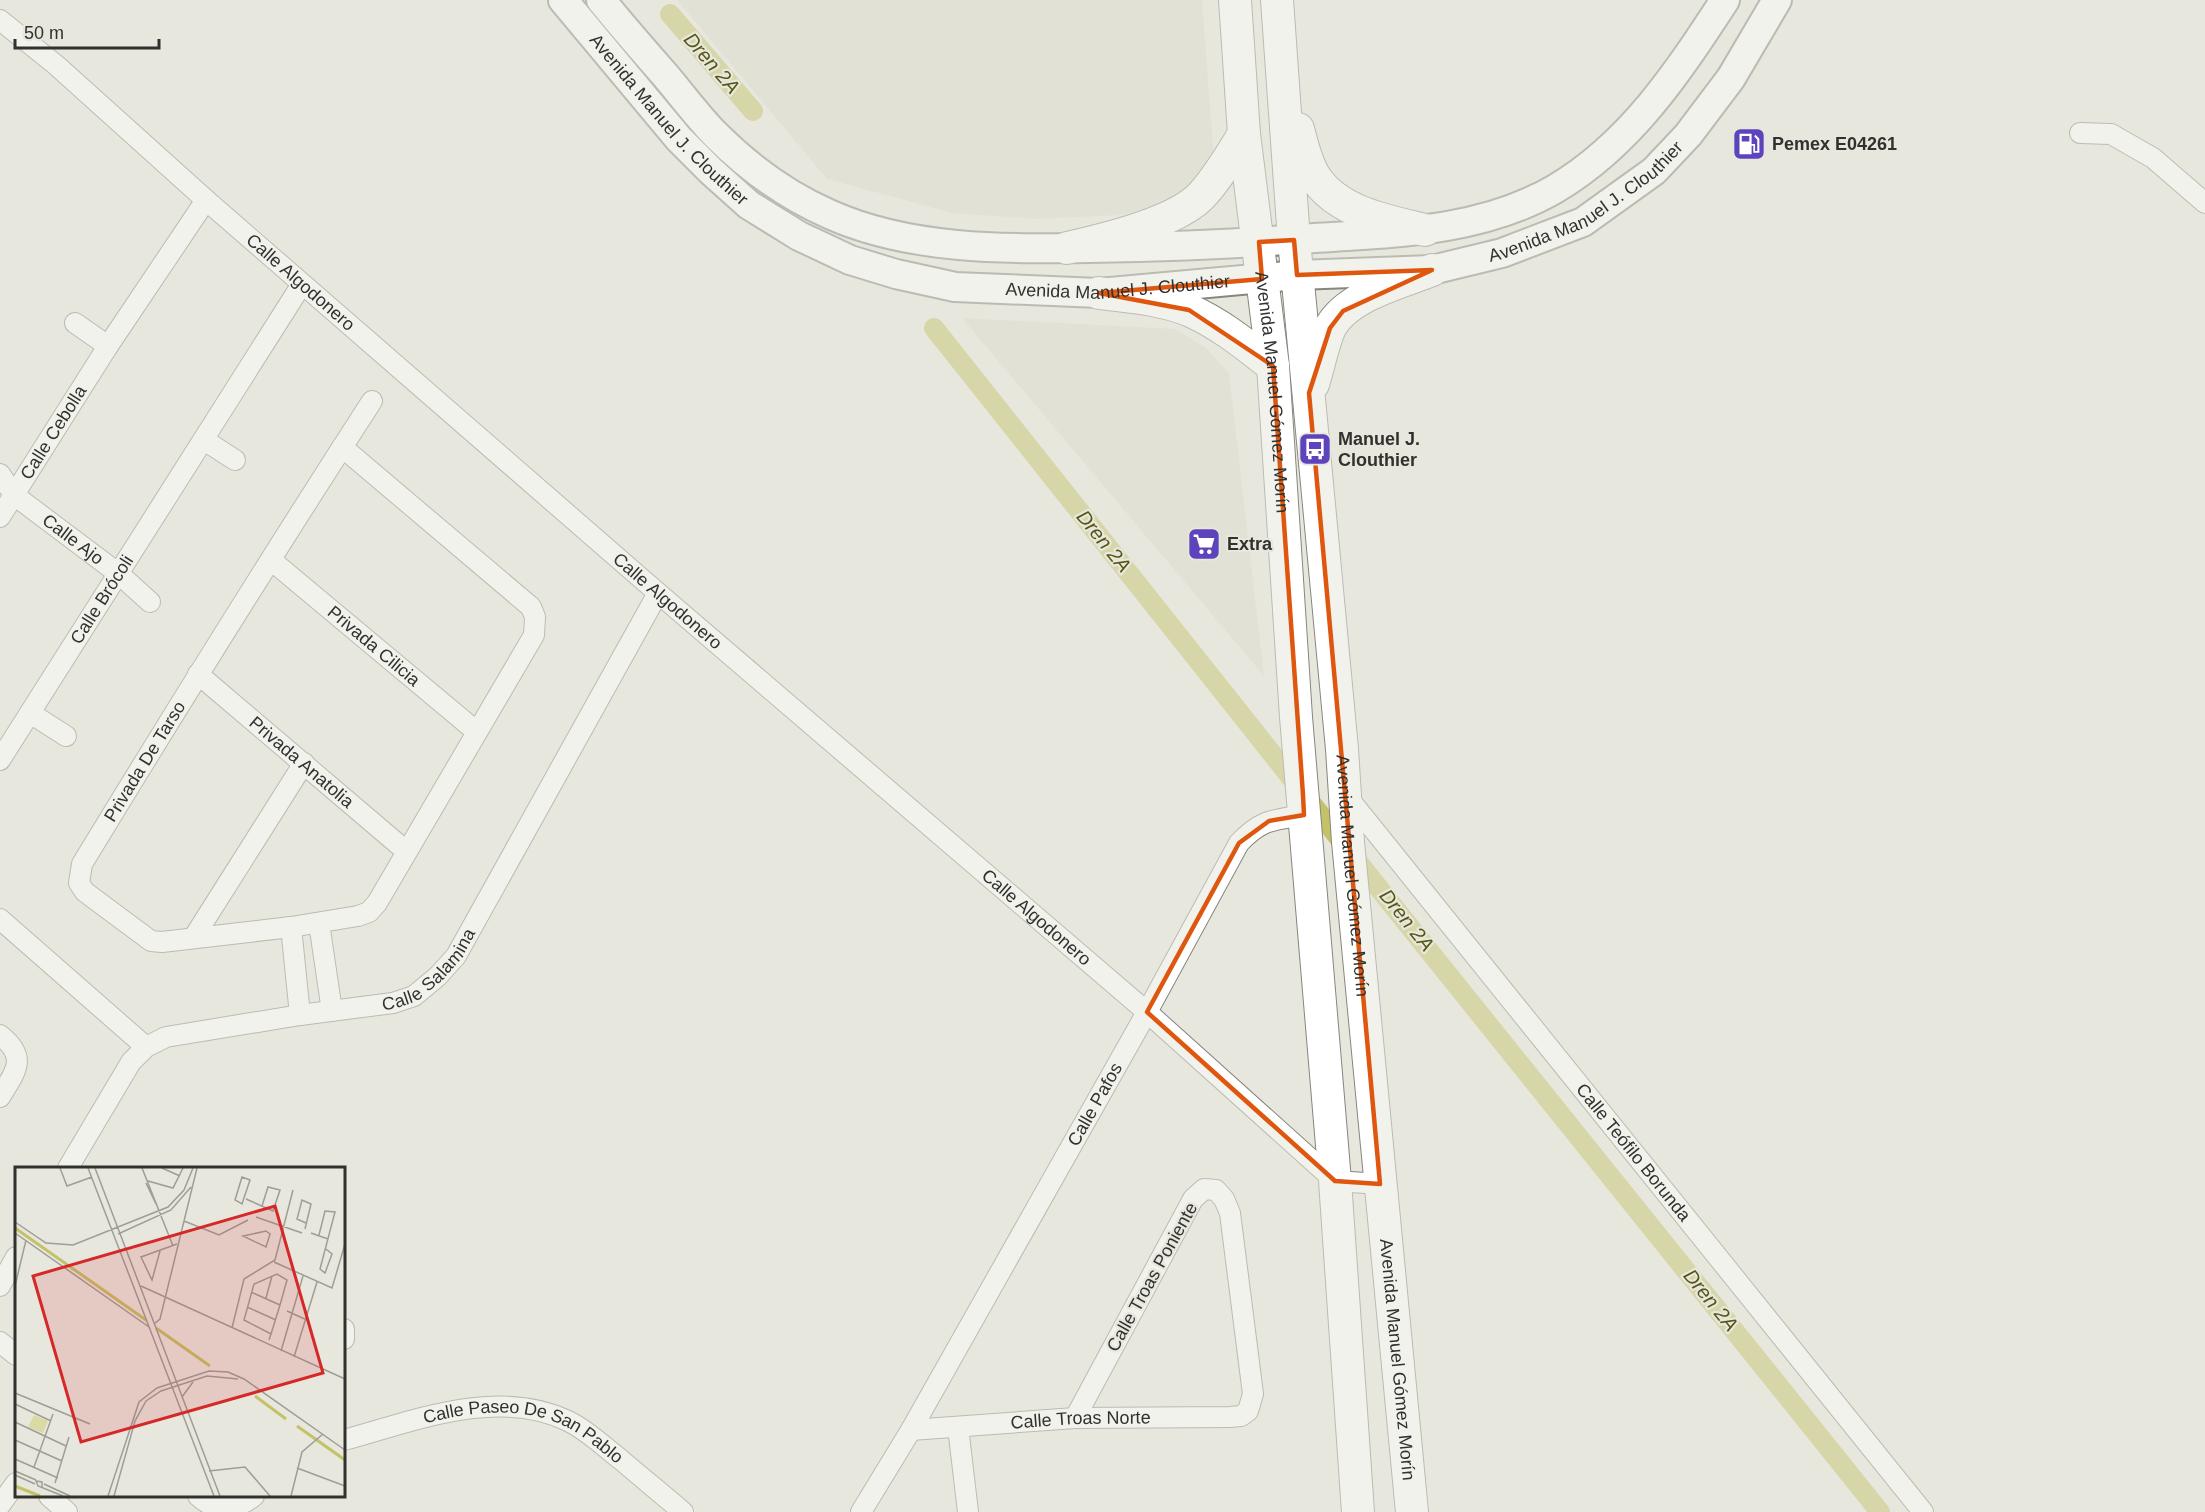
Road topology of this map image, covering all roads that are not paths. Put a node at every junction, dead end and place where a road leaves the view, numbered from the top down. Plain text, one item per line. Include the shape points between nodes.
1 (563, 0) edge
2 (601, 0) edge
3 (1235, 0) edge
4 (1277, 0) edge
5 (1725, 0) edge
6 (1777, 0) edge
7 (0, 20) edge
8 (1284, 85) junction
9 (2080, 133) dead end
10 (1244, 134) junction
11 (206, 200) junction
12 (2205, 203) edge
13 (1425, 230) junction
14 (1294, 240) junction
15 (1259, 242) junction
16 (1067, 248) junction
17 (1432, 270) junction
18 (1297, 275) junction
19 (1262, 279) junction
20 (302, 285) junction
21 (1099, 293) junction
22 (75, 323) dead end
23 (108, 346) junction
24 (1273, 366) junction
25 (1309, 393) junction
26 (372, 401) dead end
27 (204, 440) junction
28 (342, 447) junction
29 (235, 460) dead end
30 (0, 474) edge
31 (14, 495) junction
32 (0, 517) edge
33 (271, 560) junction
34 (119, 574) junction
35 (658, 593) junction
36 (150, 602) dead end
37 (198, 674) junction
38 (30, 713) junction
39 (477, 732) junction
40 (66, 736) dead end
41 (0, 760) edge
42 (304, 763) junction
43 (1345, 794) junction
44 (1303, 805) junction
45 (406, 851) junction
46 (0, 919) edge
47 (319, 923) junction
48 (291, 927) junction
49 (194, 937) junction
50 (332, 1011) junction
51 (1147, 1012) junction
52 (300, 1015) junction
53 (0, 1035) edge
54 (146, 1047) junction
55 (0, 1097) edge
56 (69, 1167) edge
57 (1335, 1180) junction
58 (1380, 1184) junction
59 (15, 1259) edge
60 (0, 1286) edge
61 (0, 1342) edge
62 (15, 1354) edge
63 (1248, 1411) joint
64 (1075, 1418) junction
65 (958, 1427) junction
66 (911, 1430) junction
67 (345, 1440) edge
68 (15, 1484) edge
69 (50, 1497) edge
70 (253, 1497) edge
71 (0, 1505) edge
72 (207, 1506) edge
73 (67, 1512) edge
74 (683, 1512) edge
75 (861, 1512) edge
76 (968, 1512) edge
77 (1358, 1512) edge
78 (1412, 1512) edge
79 (1923, 1512) edge

1 - 21 main road, Avenida Manuel J. Clouthier via 679,139 749,205 799,236 850,260 955,287
2 - 16 main road, Avenida Manuel J. Clouthier via 715,134 753,168 828,214 866,228 940,243
3 - 10 main road, Avenida Manuel Gómez Morín
4 - 8 main road
5 - 13 main road, Avenida Manuel J. Clouthier via 1655,101 1595,163 1553,190 1506,210
6 - 17 main road, Avenida Manuel J. Clouthier via 1731,78 1688,135 1654,171 1583,222 1502,253
7 - 11 street, Calle Algodonero
8 - 13 main road via 1314,176 1328,192 1378,219
8 - 14 main road, Avenida Manuel Gómez Morín
9 - 12 street via 2111,134 2153,158
10 - 15 main road, Avenida Manuel Gómez Morín
10 - 16 main road via 1201,196 1185,208 1142,227
11 - 20 street, Calle Algodonero
11 - 23 street, Calle Cebolla
13 - 14 main road, Avenida Manuel J. Clouthier
14 - 15 main road, Avenida Manuel J. Clouthier
14 - 18 main road, Avenida Manuel Gómez Morín
15 - 16 main road, Avenida Manuel J. Clouthier
15 - 19 main road, Avenida Manuel Gómez Morín
17 - 18 main road, Avenida Manuel J. Clouthier
17 - 25 main road via 1358,300 1343,311 1330,328
18 - 19 main road, Avenida Manuel J. Clouthier
18 - 25 main road, Avenida Manuel Gómez Morín
19 - 21 main road, Avenida Manuel J. Clouthier
19 - 24 main road, Avenida Manuel Gómez Morín
20 - 27 street, Calle Brócoli
20 - 35 street, Calle Algodonero
21 - 24 main road via 1189,310 1232,334
22 - 23 street
23 - 31 street, Calle Cebolla
24 - 44 main road, Avenida Manuel Gómez Morín
25 - 43 main road, Avenida Manuel Gómez Morín
26 - 28 street, Privada De Tarso
27 - 29 street
27 - 34 street, Calle Brócoli
28 - 33 street, Privada De Tarso
28 - 39 street, Privada De Tarso via 531,607 535,616 534,635
30 - 31 street, Calle Ajo
31 - 32 street, Calle Cebolla
31 - 34 street, Calle Ajo
33 - 37 street, Privada De Tarso
33 - 39 street, Privada Cilicia
34 - 36 street, Calle Ajo
34 - 38 street, Calle Brócoli
35 - 50 street, Calle Salamina via 456,956 414,996 393,1003
35 - 51 street, Calle Algodonero
37 - 42 street, Privada Anatolia
37 - 49 street, Privada De Tarso via 79,874 85,892 151,941
38 - 40 street
38 - 41 street, Calle Brócoli
39 - 45 street, Privada De Tarso
42 - 45 street, Privada Anatolia
42 - 49 street
43 - 58 main road, Avenida Manuel Gómez Morín
43 - 79 street, Calle Teófilo Borunda
44 - 51 street, Calle Pafos via 1253,828 1239,843
44 - 57 main road, Avenida Manuel Gómez Morín
45 - 47 street, Privada De Tarso via 369,912
46 - 54 street
47 - 48 street, Privada De Tarso
47 - 50 street
48 - 49 street, Privada De Tarso
48 - 52 street
50 - 52 street, Calle Salamina
51 - 57 street, Calle Algodonero
51 - 66 street, Calle Pafos
52 - 54 street, Calle Salamina via 166,1037
53 - 55 street via 18,1058 16,1070
54 - 56 street, Calle Salamina via 131,1062
57 - 58 street
57 - 77 main road, Avenida Manuel Gómez Morín
58 - 78 main road, Avenida Manuel Gómez Morín
59 - 60 street
61 - 62 street
63 - 64 street, Calle Troas Norte via 1230,1417
63 - 64 street, Calle Troas Poniente via 1253,1394 1230,1214 1216,1190 1204,1189 1193,1199
64 - 65 street, Calle Troas Norte
65 - 66 street, Calle Troas Norte
65 - 76 street
66 - 75 street, Calle Pafos
67 - 74 street, Calle Paseo De San Pablo via 453,1411 517,1407 542,1412 568,1421 592,1436
68 - 71 street
69 - 73 street
70 - 72 street via 234,1507

